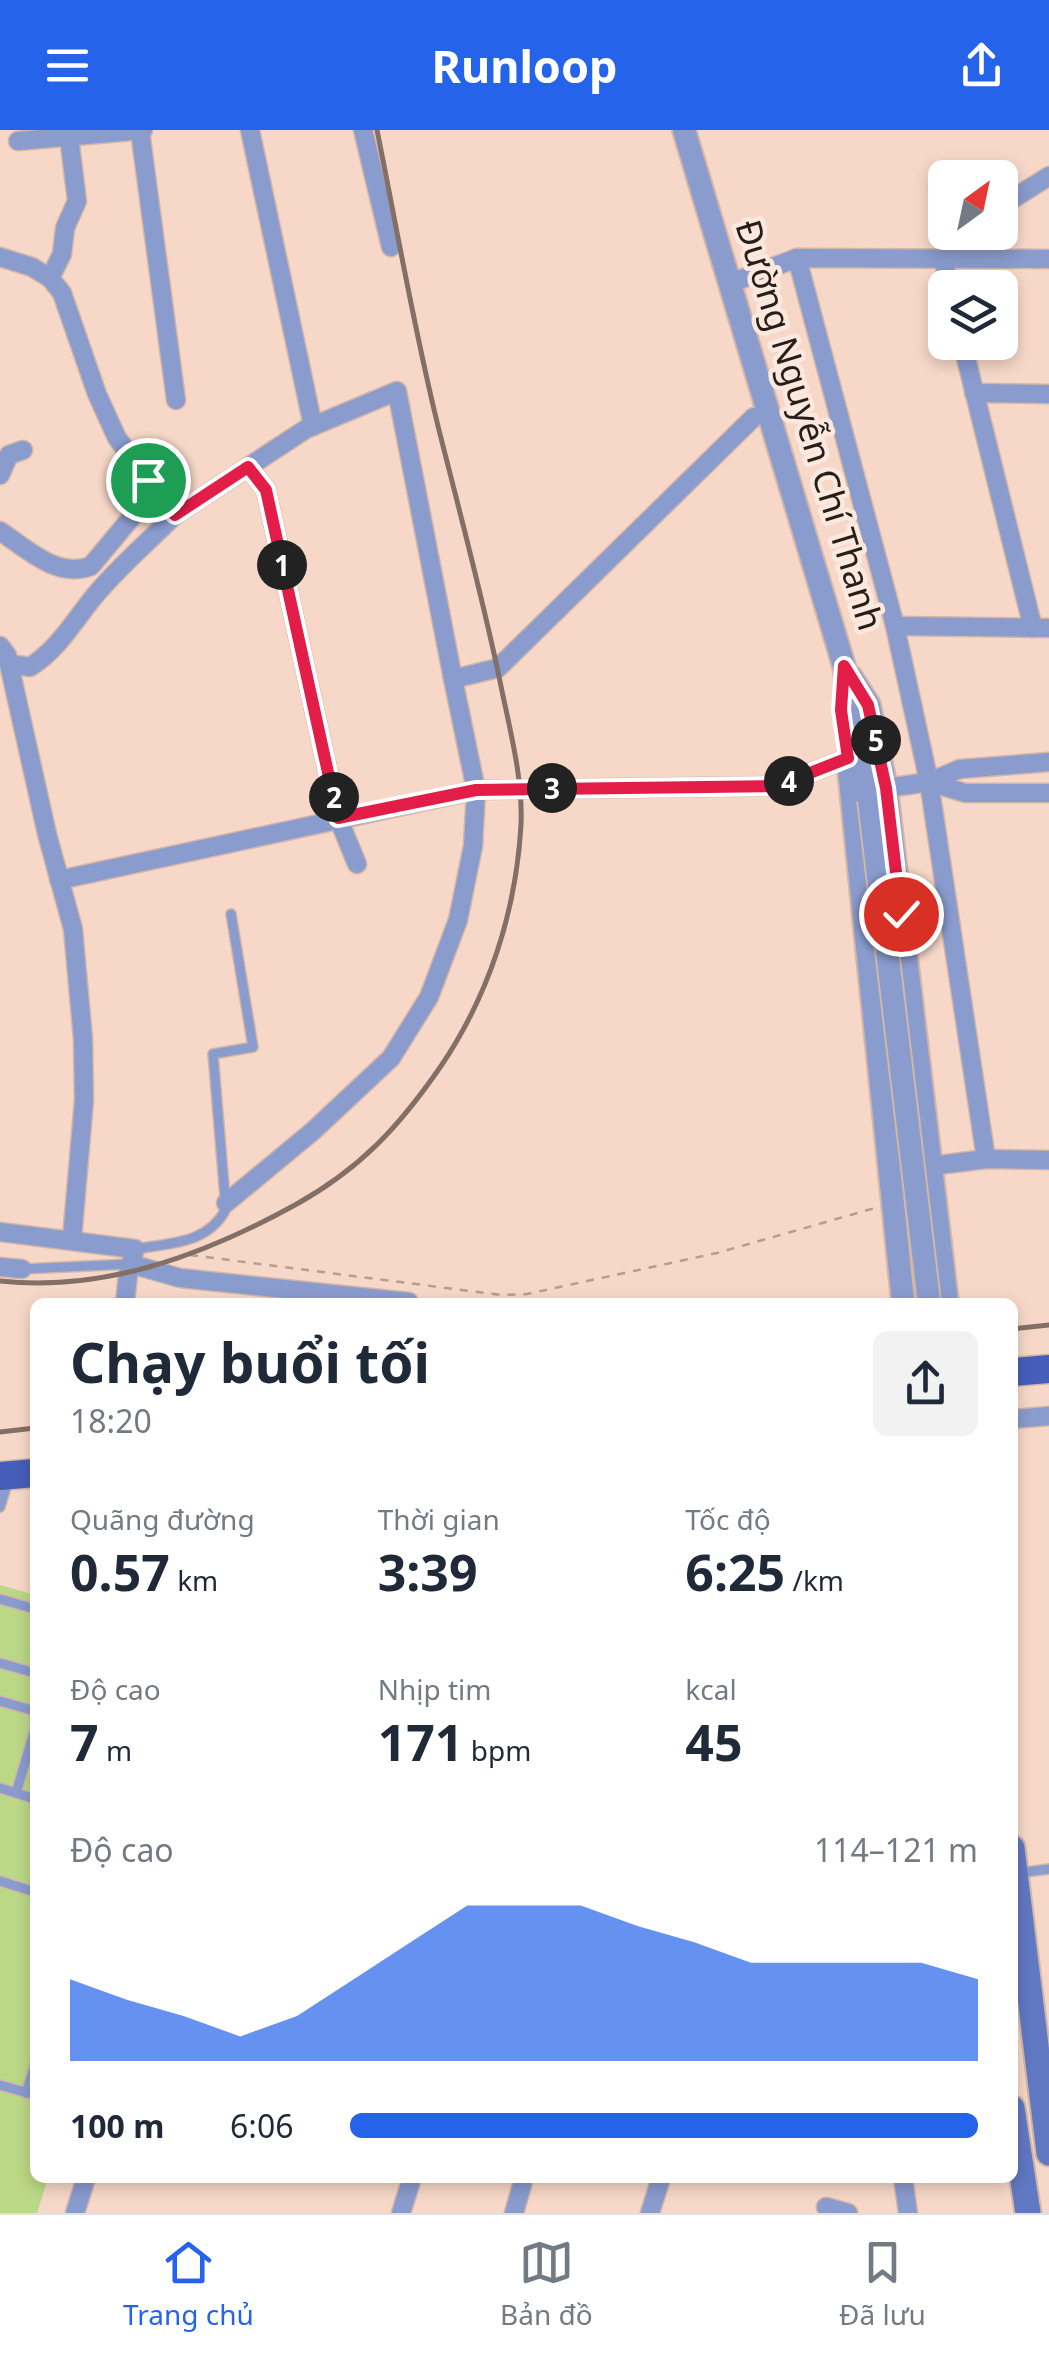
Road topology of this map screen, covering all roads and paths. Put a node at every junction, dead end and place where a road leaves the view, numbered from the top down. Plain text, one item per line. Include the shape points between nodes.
1 (141, 130) edge
2 (250, 130) edge
3 (363, 130) edge
4 (684, 130) edge
5 (68, 136) junction
6 (18, 141) dead end
7 (1049, 176) edge
8 (1018, 196) edge
9 (392, 247) dead end
10 (951, 250) edge
11 (0, 257) edge
12 (797, 258) junction
13 (943, 259) junction
14 (1049, 259) edge
15 (946, 270) edge
16 (50, 278) junction
17 (731, 283) junction
18 (966, 360) edge
19 (974, 393) junction
20 (1049, 394) edge
21 (176, 400) dead end
22 (754, 417) dead end
23 (313, 426) junction
24 (23, 450) dead end
25 (248, 467) junction
26 (0, 476) edge
27 (148, 480) junction
28 (175, 515) junction
29 (0, 531) edge
30 (895, 626) junction
31 (1041, 628) edge
32 (0, 646) edge
33 (9, 664) junction
34 (844, 666) junction
35 (453, 679) junction
36 (848, 758) junction
37 (1049, 762) edge
38 (929, 782) junction
39 (476, 790) junction
40 (1049, 793) edge
41 (877, 794) junction
42 (338, 818) junction
43 (356, 864) dead end
44 (59, 880) junction
45 (231, 914) dead end
46 (986, 1159) junction
47 (1049, 1160) edge
48 (931, 1166) junction
49 (887, 1168) junction
50 (226, 1203) junction
51 (891, 1204) junction
52 (0, 1232) edge
53 (72, 1239) junction
54 (190, 1254) dead end
55 (133, 1256) junction
56 (0, 1267) edge
57 (22, 1270) joint
58 (126, 1298) edge
59 (370, 1298) edge
60 (902, 1298) edge
61 (928, 1298) edge
62 (946, 1298) edge
63 (1049, 1369) edge
64 (1018, 1372) edge
65 (1049, 1416) edge
66 (1018, 1419) edge
67 (15, 1475) edge
68 (0, 1507) edge
69 (0, 1599) edge
70 (30, 1608) edge
71 (0, 1663) edge
72 (30, 1671) edge
73 (0, 1701) edge
74 (30, 1709) edge
75 (30, 1745) edge
76 (0, 1788) edge
77 (16, 1793) junction
78 (30, 1797) edge
79 (1049, 1870) edge
80 (1018, 1879) edge
81 (0, 1882) edge
82 (30, 1891) edge
83 (1018, 1904) edge
84 (0, 2085) edge
85 (30, 2094) edge
86 (1018, 2147) edge
87 (1049, 2153) edge
88 (84, 2183) edge
89 (411, 2183) edge
90 (523, 2183) edge
91 (659, 2183) edge
92 (904, 2183) edge
93 (826, 2206) dead end
94 (75, 2213) edge
95 (402, 2213) edge
96 (514, 2213) edge
97 (650, 2213) edge
98 (848, 2213) edge
99 (908, 2213) edge
100 (1028, 2213) edge

1 - 5 street
1 - 21 street
2 - 23 street
3 - 9 street
4 - 17 street, Đường Nguyễn Chí Thanh
5 - 6 street
5 - 16 street via 76,202
7 - 8 street
10 - 13 street
11 - 16 street
12 - 13 street
12 - 17 street
12 - 30 street
13 - 14 street
13 - 15 street
16 - 27 street via 62,293 117,438
17 - 34 street, Đường Nguyễn Chí Thanh
18 - 19 street
19 - 20 street
19 - 31 street
22 - 35 street via 498,668
23 - 25 street
23 - 35 street via 397,391
24 - 26 street via 9,455
25 - 28 street
25 - 42 street via 266,490
27 - 28 street
27 - 29 street via 141,506 91,566 80,570 55,566
28 - 33 street via 41,660 30,667
30 - 31 street
30 - 38 street
32 - 33 street
33 - 44 street
34 - 36 street
34 - 41 street, Đường Nguyễn Chí Thanh
35 - 39 street
36 - 39 street via 777,786
36 - 49 street
37 - 38 street via 960,769
38 - 40 street via 965,793
38 - 41 street
38 - 46 street
39 - 42 street
39 - 50 street via 458,920 429,997 391,1058
41 - 48 street
41 - 61 street, bridge
42 - 43 street
42 - 44 street
44 - 53 street via 73,930 83,1039
45 - 50 lane via 254,1047 213,1054
46 - 47 street
46 - 48 street
48 - 49 street
48 - 62 street
49 - 51 street
50 - 55 lane via 218,1225
51 - 54 path via 717,1253 527,1294
51 - 60 street
52 - 53 street
53 - 55 street
55 - 57 lane
55 - 58 street
55 - 59 street via 180,1278
56 - 57 street
63 - 64 main road
65 - 66 street
67 - 68 lane
69 - 70 lane
71 - 72 lane
73 - 74 lane
75 - 77 lane
76 - 77 lane
77 - 78 lane
79 - 80 lane
81 - 82 lane
83 - 87 main road
84 - 85 lane
86 - 100 main road
88 - 94 street
89 - 95 street
90 - 96 street
91 - 97 street
92 - 99 street
93 - 98 street

